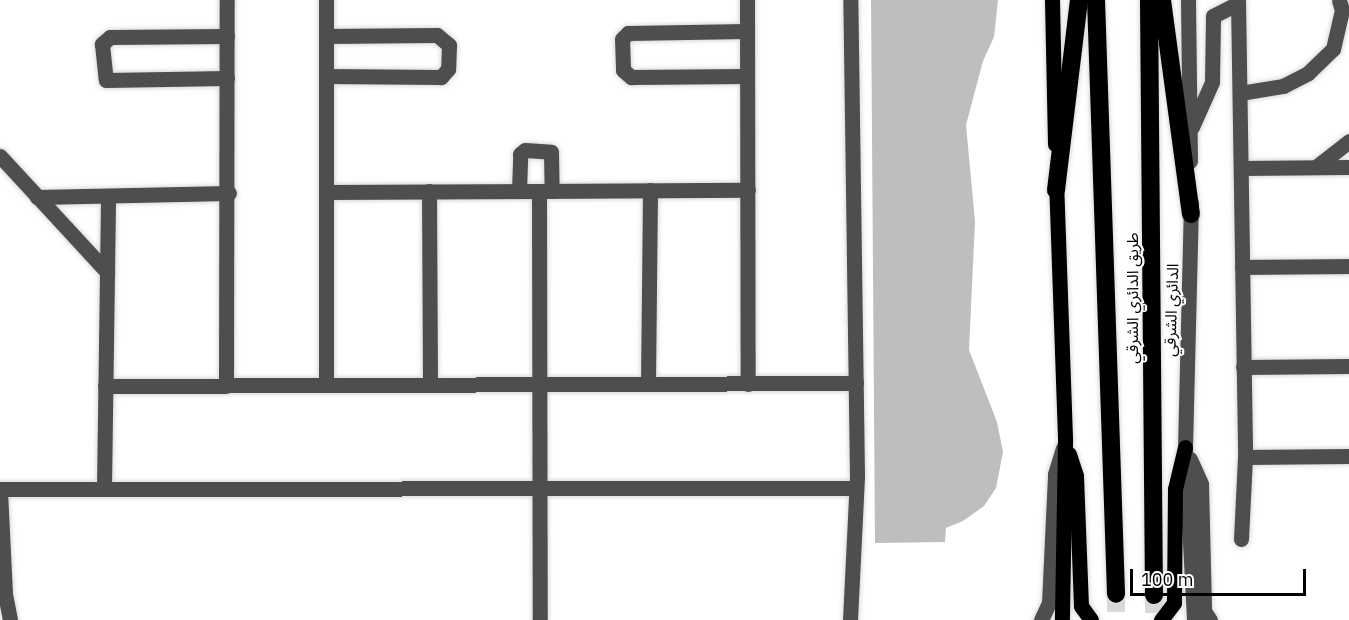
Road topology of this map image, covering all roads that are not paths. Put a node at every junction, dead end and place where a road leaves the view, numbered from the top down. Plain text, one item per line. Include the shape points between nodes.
1 (226, 0) edge
2 (326, 0) edge
3 (747, 0) edge
4 (850, 0) edge
5 (1052, 0) edge
6 (1079, 0) edge
7 (1096, 0) edge
8 (1149, 0) edge
9 (1162, 0) edge
10 (1188, 0) edge
11 (1339, 0) edge
12 (1238, 2) edge
13 (747, 32) junction
14 (227, 36) junction
15 (326, 36) junction
16 (747, 75) junction
17 (326, 76) junction
18 (228, 78) junction
19 (1240, 93) junction
20 (1190, 132) junction
21 (1349, 141) edge
22 (0, 156) edge
23 (1316, 167) junction
24 (1349, 167) edge
25 (1241, 168) junction
26 (650, 190) junction
27 (748, 190) junction
28 (1056, 190) junction
29 (429, 191) junction
30 (519, 191) junction
31 (545, 191) junction
32 (326, 192) junction
33 (229, 193) junction
34 (108, 196) junction
35 (37, 197) junction
36 (1191, 214) junction
37 (1349, 266) edge
38 (1242, 267) junction
39 (106, 272) junction
40 (1349, 366) edge
41 (1244, 367) junction
42 (856, 383) junction
43 (540, 384) junction
44 (648, 384) junction
45 (748, 384) junction
46 (430, 385) junction
47 (105, 386) junction
48 (226, 386) junction
49 (326, 386) junction
50 (1065, 442) junction
51 (1185, 447) junction
52 (1349, 456) edge
53 (1245, 457) junction
54 (540, 486) junction
55 (104, 488) junction
56 (856, 488) junction
57 (0, 490) edge
58 (1240, 539) dead end
59 (1116, 594) tunnel mouth
60 (2, 595) edge
61 (1154, 595) tunnel mouth
62 (10, 620) edge
63 (540, 620) edge
64 (850, 620) edge
65 (1041, 620) edge
66 (1062, 620) edge
67 (1091, 620) edge
68 (1161, 620) edge
69 (1194, 620) edge
70 (1210, 620) edge

1 - 14 street
2 - 15 street
3 - 13 street
4 - 42 street
5 - 28 main road
6 - 28 highway
7 - 59 highway, طريق الدائري الشرقي
8 - 61 highway, طريق الدائري الشرقي
9 - 36 highway
10 - 20 street, الدائري الشرقي
11 - 19 street via 1342,10 1333,49 1308,73 1283,86
12 - 19 street
12 - 20 street via 1213,16 1212,82
13 - 16 street
13 - 16 street via 628,33 622,39 623,70 632,77
14 - 18 street
14 - 18 street via 110,37 102,44 106,80
15 - 17 street
15 - 17 street via 437,35 449,45 448,69 441,77
16 - 27 street
17 - 32 street
18 - 33 street
19 - 25 street
20 - 36 street, الدائري الشرقي
21 - 23 street
22 - 35 street
23 - 24 street
23 - 25 street
25 - 38 street
26 - 27 street
26 - 31 street
26 - 44 street
27 - 45 street
28 - 50 main road
29 - 30 street
29 - 32 street
29 - 46 street
30 - 31 street
30 - 31 street via 520,154 525,150 550,152
31 - 43 street
32 - 49 street
33 - 34 street
33 - 48 street
34 - 35 street
34 - 39 street
35 - 39 street
36 - 51 street, الدائري الشرقي
37 - 38 street
38 - 41 street
39 - 47 street
40 - 41 street
41 - 53 street
42 - 45 street
42 - 56 street
43 - 44 street
43 - 46 street
43 - 54 street
44 - 45 street
46 - 49 street
47 - 48 street
47 - 55 street
48 - 49 street
50 - 65 street via 1055,474 1049,603
50 - 66 main road
50 - 67 main road via 1076,476 1081,606
51 - 68 main road via 1175,489 1174,603
51 - 69 street, الدائري الشرقي
51 - 70 street via 1201,484 1204,611
52 - 53 street
53 - 58 street
54 - 55 street
54 - 56 street
54 - 63 street
55 - 57 street
56 - 64 street
57 - 60 street
60 - 62 street

